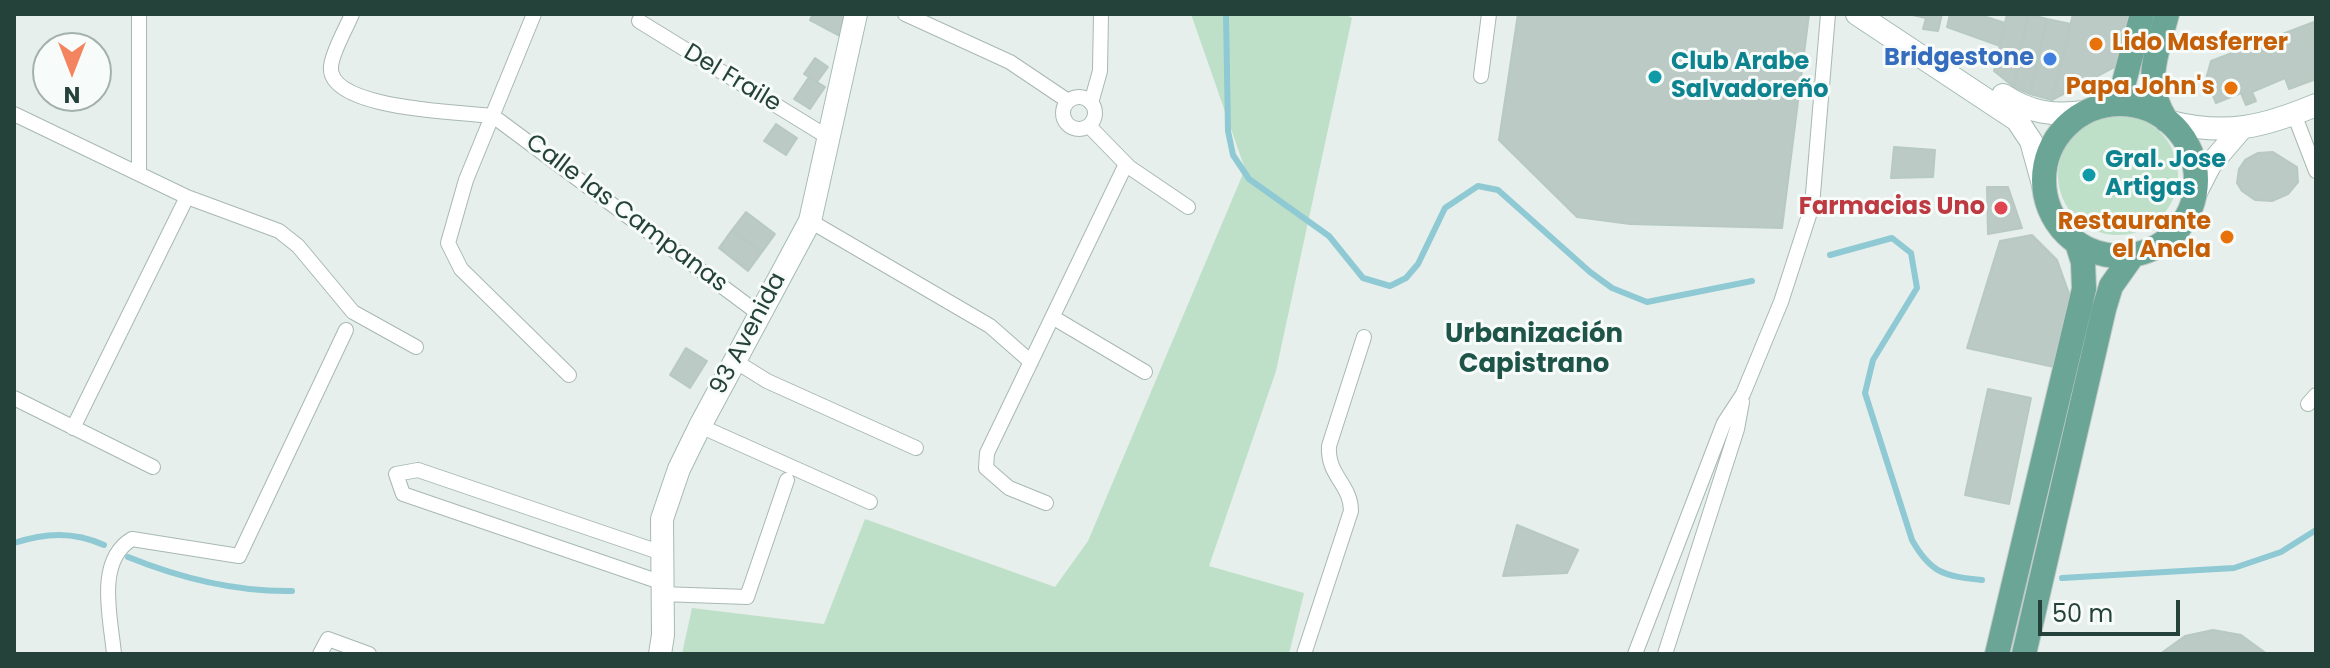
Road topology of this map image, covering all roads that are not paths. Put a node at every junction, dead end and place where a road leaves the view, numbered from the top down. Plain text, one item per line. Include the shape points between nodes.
1 (139, 14) edge
2 (352, 14) edge
3 (534, 14) edge
4 (856, 14) edge
5 (905, 14) edge
6 (1101, 14) edge
7 (1489, 14) edge
8 (1828, 14) edge
9 (1857, 14) edge
10 (1877, 14) edge
11 (2142, 14) edge
12 (2167, 14) edge
13 (639, 21) dead end
14 (1481, 76) dead end
15 (1068, 101) junction
16 (1091, 103) junction
17 (2316, 105) edge
18 (2097, 109) junction
19 (14, 114) edge
20 (2294, 114) junction
21 (493, 116) junction
22 (2168, 121) junction
23 (1089, 126) junction
24 (2240, 130) junction
25 (826, 136) junction
26 (1126, 164) junction
27 (2316, 171) edge
28 (139, 173) junction
29 (2044, 188) junction
30 (2196, 192) junction
31 (187, 197) junction
32 (1188, 207) dead end
33 (810, 221) junction
34 (2077, 243) junction
35 (2133, 255) junction
36 (758, 313) junction
37 (1054, 318) junction
38 (346, 330) dead end
39 (1364, 337) dead end
40 (416, 347) dead end
41 (735, 361) junction
42 (1031, 362) junction
43 (1145, 372) dead end
44 (569, 375) dead end
45 (1743, 394) junction
46 (14, 398) edge
47 (700, 426) junction
48 (73, 428) junction
49 (916, 448) dead end
50 (153, 467) dead end
51 (787, 480) dead end
52 (870, 502) dead end
53 (1046, 503) dead end
54 (662, 553) junction
55 (660, 588) junction
56 (114, 654) edge
57 (320, 654) edge
58 (369, 654) edge
59 (660, 654) edge
60 (1304, 654) edge
61 (1635, 654) edge
62 (1665, 654) edge
63 (1997, 654) edge
64 (2024, 654) edge

1 - 28 street
2 - 21 street via 330,67 335,82 351,94 383,104
3 - 21 street
4 - 25 street, 93 Avenida
5 - 15 street via 1010,62
6 - 16 street via 1100,71
7 - 14 street
8 - 45 street via 1812,206
9 - 29 street via 2017,120 2031,141
10 - 18 street via 2023,108 2058,115
11 - 18 main road via 2123,86
12 - 22 main road via 2151,82 2152,95
13 - 25 street, Del Fraile
15 - 16 street via 1080,97
15 - 23 street via 1063,112 1066,124 1077,130
16 - 23 street via 1095,115
17 - 20 street
18 - 22 main road via 2140,107
18 - 29 main road via 2056,139
19 - 28 street
20 - 24 street
20 - 27 street
21 - 36 street, Calle las Campanas
21 - 44 street via 466,180 448,243 461,269
22 - 24 street
22 - 30 main road via 2194,159
23 - 26 street
24 - 30 street via 2210,165
25 - 33 street, 93 Avenida
26 - 32 street
26 - 37 street
28 - 31 street
29 - 34 main road via 2052,215
30 - 35 main road via 2176,232
31 - 40 street via 279,231 353,312
31 - 48 street
33 - 36 street, 93 Avenida
33 - 42 street via 990,326
34 - 35 main road via 2113,256
34 - 63 main road via 2084,289
35 - 64 main road via 2111,286 2104,309
36 - 41 street, 93 Avenida
37 - 42 street
37 - 43 street
38 - 56 street via 239,556 132,539 116,554 108,581
39 - 60 street via 1329,446 1328,464 1351,499 1351,511
41 - 47 street, 93 Avenida
41 - 49 street via 767,381
42 - 53 street via 998,425 986,468 1009,488
45 - 61 street via 1724,423
45 - 62 street via 1737,429
46 - 48 street
47 - 52 street
47 - 54 street, 93 Avenida via 662,519
48 - 50 street
51 - 55 street via 747,597
54 - 55 street, 93 Avenida
54 - 55 street via 418,470 396,474 403,494
55 - 59 street, 93 Avenida
57 - 58 street via 328,639

